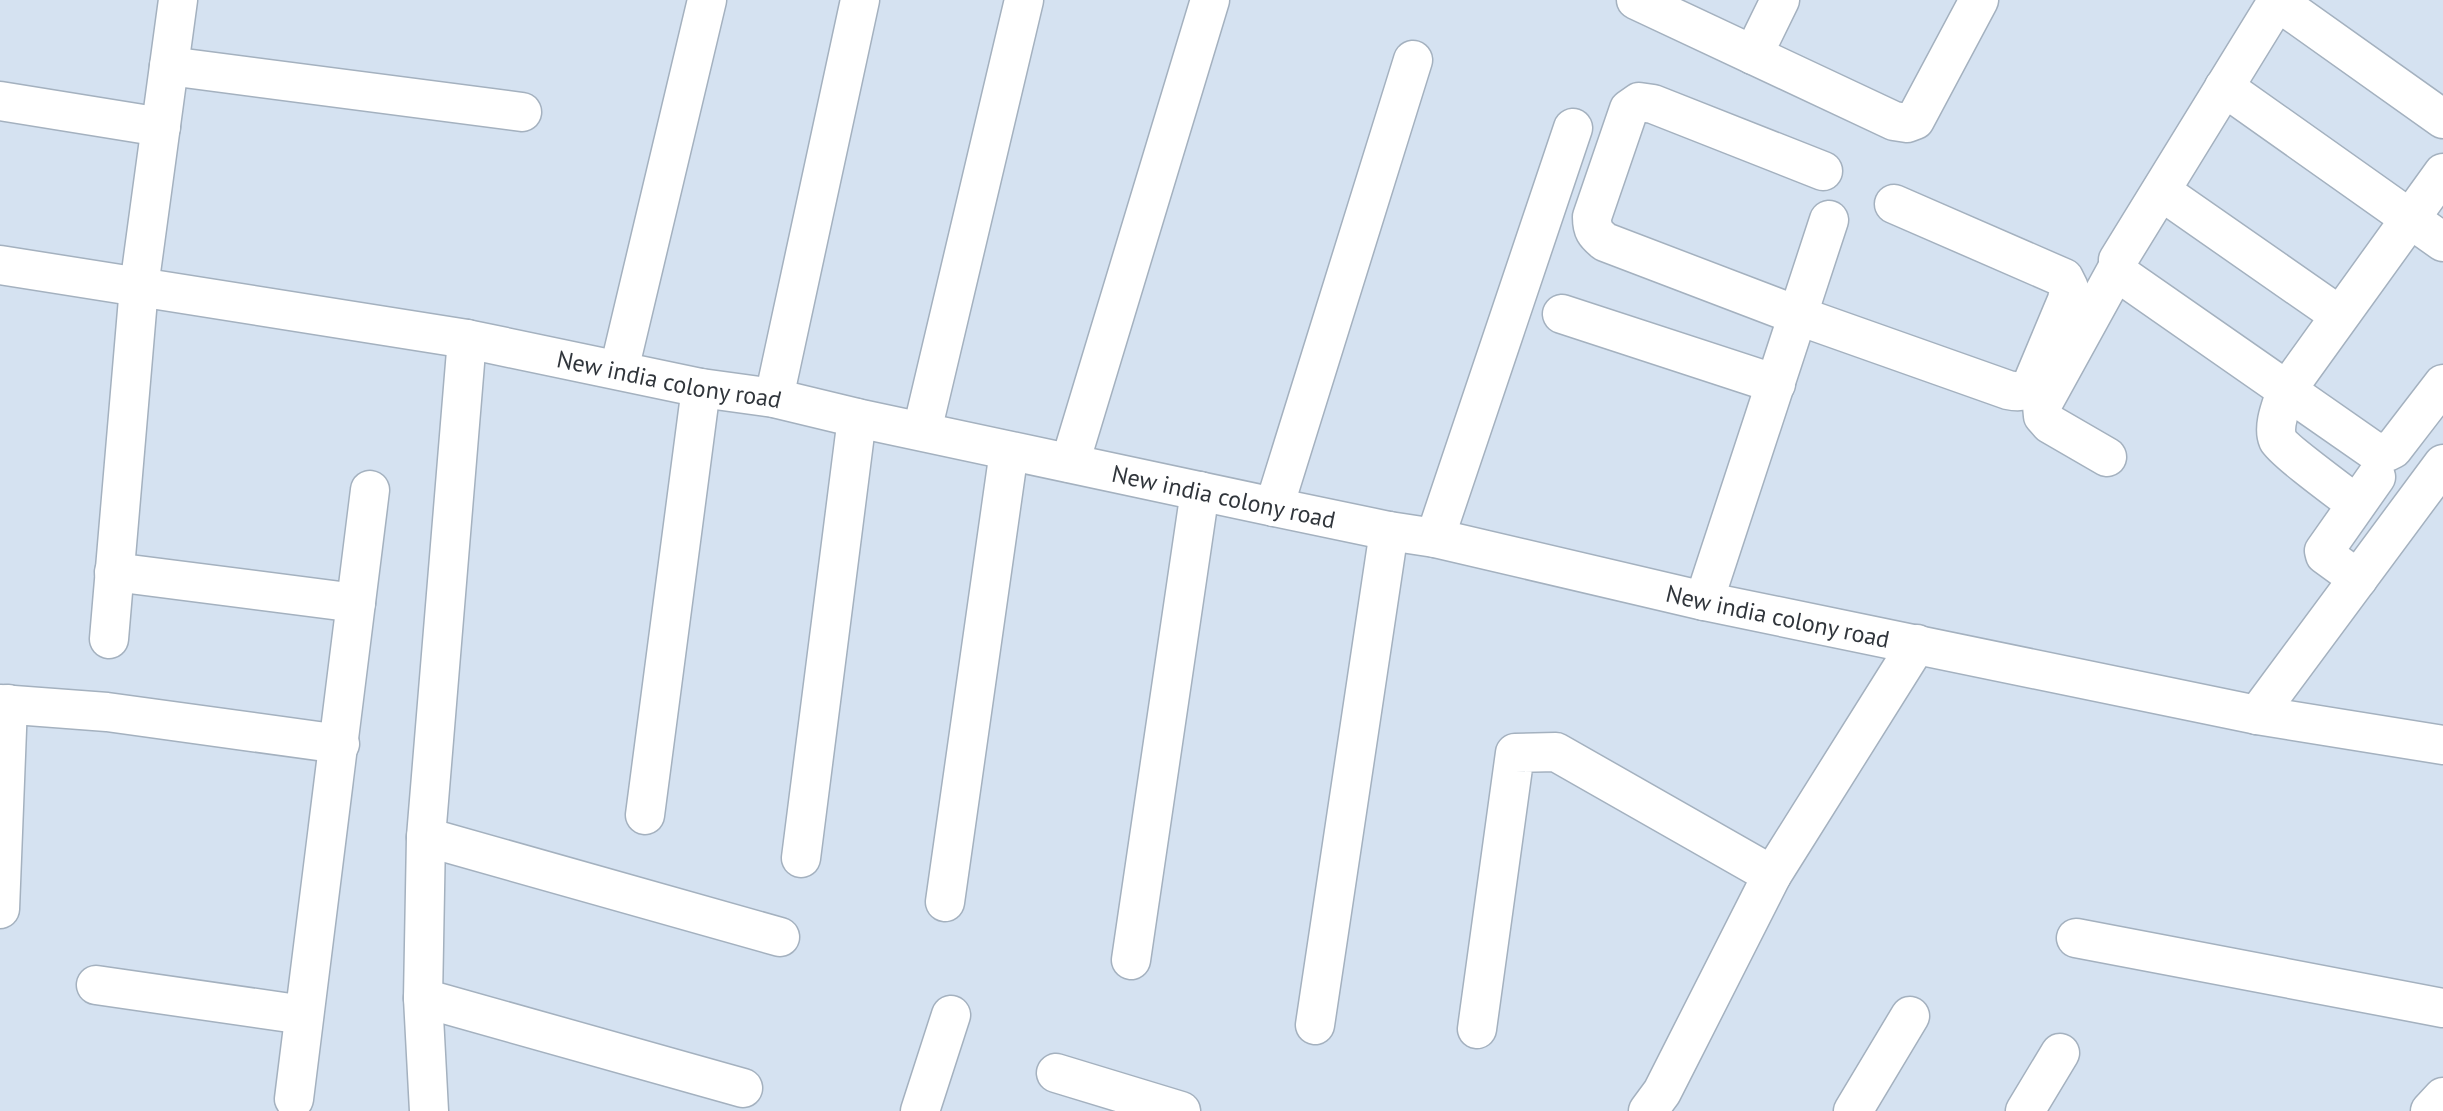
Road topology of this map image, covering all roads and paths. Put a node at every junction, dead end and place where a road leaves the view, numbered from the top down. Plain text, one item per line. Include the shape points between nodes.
1 (178, 0) edge
2 (707, 0) edge
3 (860, 0) edge
4 (1024, 0) edge
5 (1210, 0) edge
6 (1636, 0) edge
7 (1780, 0) edge
8 (1979, 0) edge
9 (2277, 0) edge
10 (1753, 55) junction
11 (1413, 61) dead end
12 (169, 66) junction
13 (2224, 87) junction
14 (0, 101) edge
15 (522, 112) dead end
16 (2443, 119) edge
17 (161, 127) junction
18 (1573, 128) dead end
19 (1823, 171) dead end
20 (2443, 173) edge
21 (2161, 191) junction
22 (1894, 204) dead end
23 (2409, 218) junction
24 (1829, 220) dead end
25 (2443, 242) edge
26 (0, 265) edge
27 (2118, 267) junction
28 (139, 287) junction
29 (1562, 314) dead end
30 (2339, 315) junction
31 (1799, 316) junction
32 (467, 338) junction
33 (619, 370) junction
34 (1776, 384) junction
35 (2443, 384) edge
36 (701, 387) junction
37 (2286, 391) junction
38 (774, 398) junction
39 (857, 418) junction
40 (922, 431) junction
41 (1009, 451) junction
42 (2106, 457) dead end
43 (1070, 463) junction
44 (2443, 464) edge
45 (370, 490) dead end
46 (1200, 491) junction
47 (1275, 507) junction
48 (1389, 531) junction
49 (1435, 538) junction
50 (114, 572) junction
51 (2358, 579) junction
52 (1704, 601) junction
53 (356, 603) junction
54 (109, 639) dead end
55 (1917, 644) junction
56 (4, 704) edge
57 (2257, 715) junction
58 (340, 744) junction
59 (2443, 745) edge
60 (645, 815) dead end
61 (426, 837) junction
62 (801, 858) dead end
63 (1772, 875) junction
64 (945, 902) dead end
65 (0, 909) edge
66 (780, 937) dead end
67 (2076, 938) dead end
68 (1131, 960) dead end
69 (96, 985) dead end
70 (423, 998) junction
71 (2443, 1008) edge
72 (304, 1015) junction
73 (951, 1015) dead end
74 (1910, 1016) dead end
75 (1315, 1025) dead end
76 (1477, 1028) dead end
77 (2060, 1053) dead end
78 (1056, 1073) dead end
79 (743, 1088) dead end
80 (2443, 1097) edge
81 (294, 1099) dead end
82 (1666, 1105) edge
83 (429, 1111) edge
84 (920, 1111) edge
85 (1181, 1111) edge
86 (1853, 1111) edge
87 (2025, 1111) edge
88 (2430, 1111) edge

1 - 12 street
2 - 33 street
3 - 38 street
4 - 40 street
5 - 43 street
6 - 10 street
7 - 10 street
8 - 10 street via 1915,120 1907,122 1894,121
9 - 13 street
9 - 16 street
11 - 47 street
12 - 15 street
12 - 17 street
13 - 21 street
13 - 23 street
14 - 17 street
17 - 28 street
18 - 49 street
19 - 31 street via 1639,102 1629,109 1592,217 1592,228 1605,242
20 - 23 street
21 - 27 street
21 - 30 street
22 - 31 street via 2064,278 2069,288 2067,300 2031,386 2018,392 2008,390
23 - 25 street
23 - 30 street
24 - 31 street
26 - 28 street, New india colony road
27 - 37 street via 2125,278
27 - 42 street via 2042,405 2050,424
28 - 32 street, New india colony road
28 - 50 street
29 - 34 street
30 - 37 street
31 - 34 street
32 - 33 street, New india colony road
32 - 61 street
33 - 36 street, New india colony road
34 - 52 street
35 - 37 street via 2387,452 2374,451
36 - 38 street, New india colony road
36 - 60 street
37 - 51 street via 2276,430 2278,440 2366,491 2324,551
38 - 39 street, New india colony road
39 - 40 street, New india colony road
39 - 62 street
40 - 41 street, New india colony road
41 - 43 street, New india colony road
41 - 64 street
43 - 46 street, New india colony road
44 - 51 street
45 - 53 street
46 - 47 street, New india colony road
46 - 68 street
47 - 48 street, New india colony road
48 - 49 street, New india colony road
48 - 75 street
49 - 52 street, New india colony road
50 - 53 street
50 - 54 street
51 - 57 street
52 - 55 street, New india colony road
53 - 58 street
55 - 57 street, New india colony road
55 - 63 street
56 - 58 street via 107,712
56 - 65 street
57 - 59 street, New india colony road
58 - 72 street
61 - 66 street
61 - 70 street
63 - 76 street via 1556,752 1515,753
63 - 82 street
67 - 71 street
69 - 72 street
70 - 79 street
70 - 83 street
72 - 81 street
73 - 84 street
74 - 86 street
77 - 87 street
78 - 85 street
80 - 88 street

